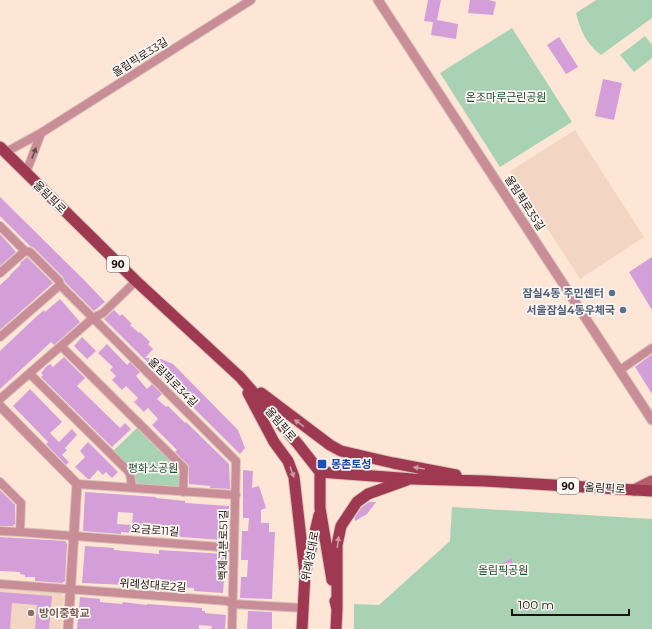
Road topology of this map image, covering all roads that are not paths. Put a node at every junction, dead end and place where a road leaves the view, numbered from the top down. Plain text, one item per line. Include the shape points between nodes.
1 (251, 0) edge
2 (378, 0) edge
3 (41, 133) junction
4 (3, 150) edge
5 (26, 173) junction
6 (0, 226) edge
7 (25, 251) junction
8 (0, 273) edge
9 (136, 281) junction
10 (60, 285) junction
11 (93, 318) junction
12 (0, 337) edge
13 (61, 346) junction
14 (652, 348) edge
15 (620, 370) junction
16 (30, 374) junction
17 (240, 377) junction
18 (0, 399) edge
19 (0, 406) edge
20 (652, 420) edge
21 (236, 462) joint
22 (320, 472) junction
23 (412, 479) junction
24 (485, 481) junction
25 (652, 481) edge
26 (0, 482) edge
27 (77, 484) junction
28 (132, 487) junction
29 (634, 490) junction
30 (652, 490) edge
31 (183, 492) junction
32 (236, 495) junction
33 (320, 508) junction
34 (0, 531) edge
35 (20, 532) junction
36 (73, 536) junction
37 (234, 548) junction
38 (305, 574) junction
39 (0, 584) edge
40 (70, 589) junction
41 (233, 604) junction
42 (304, 608) junction
43 (336, 609) junction
44 (68, 629) edge
45 (232, 629) edge
46 (302, 629) edge
47 (336, 629) edge

1 - 3 street, 올림픽로33길
2 - 15 street, 올림픽로35길
3 - 4 street, 올림픽로33길
5 -> 3 street
4 - 5 main road, 올림픽로 / 90
5 - 9 main road, 올림픽로 / 90
6 - 7 street, 올림픽로34길
7 - 8 street
7 - 10 street, 올림픽로34길 via 30,252
9 - 11 street via 103,313
9 - 17 main road, 올림픽로 / 90
10 - 11 street, 올림픽로34길
10 - 12 street
11 - 13 street
11 - 21 street, 올림픽로34길
13 - 16 street
13 - 31 street via 184,468
14 - 15 street
15 - 20 street, 올림픽로35길
16 - 18 street
16 - 28 street via 128,471
17 - 22 main road, 올림픽로 / 90
24 -> 17 main road, 90 via 393,464 341,451 299,423
17 -> 38 main road via 274,442 288,461 294,477
19 - 27 street
21 - 32 street, 백제고분로51길
22 - 23 main road, 올림픽로 / 90
22 - 33 main road, 위례성대로
23 - 24 main road, 올림픽로 / 90
43 -> 23 main road via 341,526 357,502 368,494
24 - 29 main road, 올림픽로 / 90
25 - 29 main road
26 - 35 street via 21,503
27 - 28 street
27 - 36 street
28 - 31 street
29 - 30 main road, 올림픽로 / 90
31 - 32 street
32 - 37 street, 백제고분로51길
33 - 38 main road, 위례성대로
33 - 43 main road, 위례성대로
34 - 35 street
35 - 36 street
36 - 37 street, 오금로11길
36 - 40 street
37 - 41 street, 백제고분로51길
38 - 42 main road, 위례성대로
39 - 40 street, 위례성대로2길
40 - 41 street, 위례성대로2길 via 226,601
40 - 44 street
41 - 42 street, 위례성대로2길
41 - 45 street, 백제고분로51길
42 - 46 main road, 위례성대로
43 - 47 main road, 위례성대로

